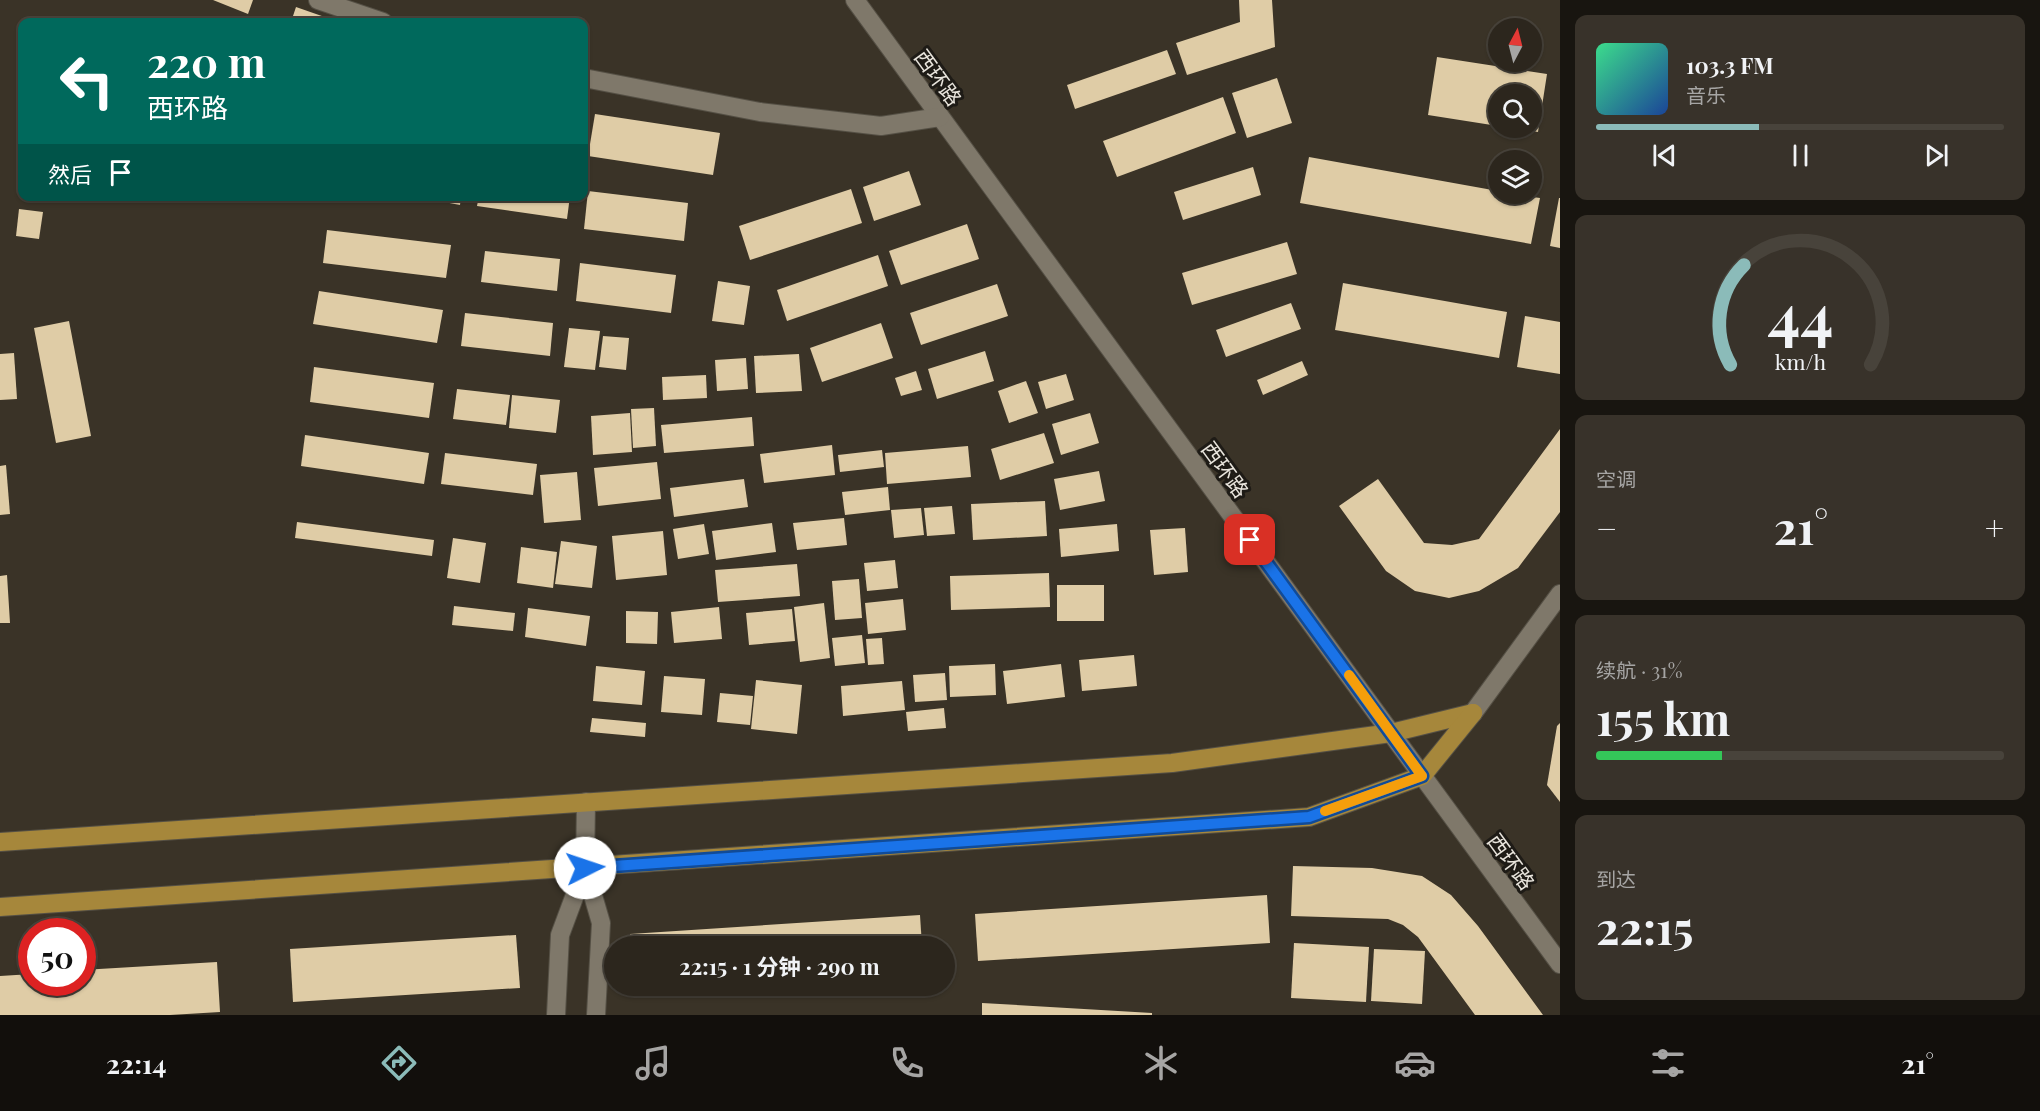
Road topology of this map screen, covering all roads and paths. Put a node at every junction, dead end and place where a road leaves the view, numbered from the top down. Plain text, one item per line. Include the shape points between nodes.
1 (318, 0) edge
2 (855, 0) edge
3 (371, 18) edge
4 (588, 79) edge
5 (940, 117) junction
6 (1560, 594) edge
7 (1473, 713) junction
8 (1391, 733) junction
9 (1422, 776) junction
10 (586, 802) junction
11 (0, 842) edge
12 (585, 868) junction
13 (0, 907) edge
14 (1560, 964) edge
15 (556, 1015) edge
16 (596, 1015) edge

1 - 3 street
2 - 5 street, 西环路
4 - 5 street via 760,112 881,126
5 - 8 street, 西环路
6 - 7 street
7 - 8 main road
7 - 9 main road
8 - 9 street, 西环路
8 - 10 main road via 1172,763
9 - 12 main road via 1309,817
9 - 14 street, 西环路
10 - 11 main road
10 - 12 street
12 - 13 main road
12 - 15 street via 560,935
12 - 16 street via 601,923

